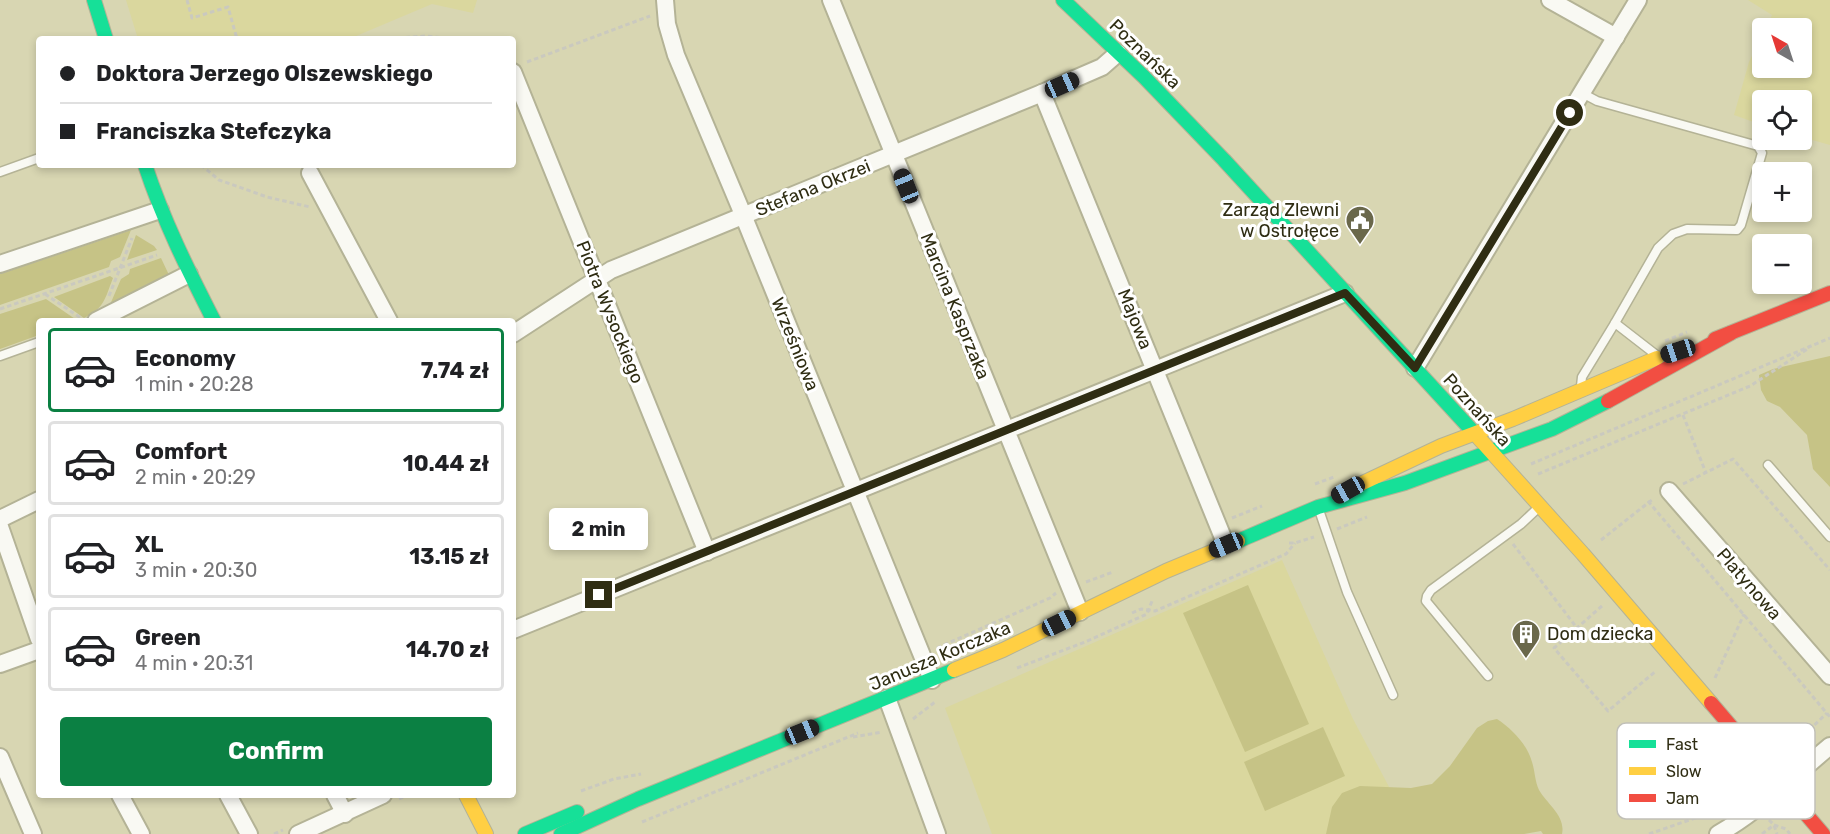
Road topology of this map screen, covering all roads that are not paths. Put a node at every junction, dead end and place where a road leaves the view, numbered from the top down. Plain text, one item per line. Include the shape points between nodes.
1 (94, 0) edge
2 (831, 0) edge
3 (1063, 0) edge
4 (1550, 0) edge
5 (1638, 0) edge
6 (661, 7) edge
7 (105, 36) edge
8 (1616, 37) junction
9 (1118, 52) junction
10 (517, 69) edge
11 (1042, 93) junction
12 (1582, 93) junction
13 (893, 154) junction
14 (36, 159) edge
15 (146, 168) edge
16 (0, 172) edge
17 (310, 173) dead end
18 (160, 210) junction
19 (744, 216) junction
20 (0, 264) edge
21 (189, 273) junction
22 (596, 280) junction
23 (1345, 293) junction
24 (1830, 293) edge
25 (98, 318) edge
26 (212, 318) edge
27 (387, 318) edge
28 (1615, 323) junction
29 (516, 332) edge
30 (1731, 333) junction
31 (36, 343) edge
32 (0, 356) edge
33 (1660, 357) junction
34 (1415, 368) junction
35 (1155, 369) junction
36 (1581, 390) junction
37 (1006, 431) junction
38 (1473, 434) junction
39 (1490, 452) junction
40 (1768, 465) dead end
41 (1669, 491) road end
42 (855, 492) junction
43 (36, 501) edge
44 (1540, 506) junction
45 (1318, 507) junction
46 (0, 519) edge
47 (0, 527) edge
48 (1830, 537) edge
49 (1226, 545) junction
50 (707, 552) junction
51 (1080, 612) junction
52 (516, 629) edge
53 (36, 630) edge
54 (36, 651) edge
55 (0, 664) edge
56 (1488, 676) dead end
57 (1830, 676) edge
58 (932, 680) junction
59 (1393, 695) dead end
60 (886, 698) junction
61 (1728, 723) edge
62 (1830, 746) edge
63 (0, 757) edge
64 (1815, 759) edge
65 (122, 798) edge
66 (230, 798) edge
67 (337, 798) edge
68 (377, 798) edge
69 (468, 798) edge
70 (638, 799) junction
71 (345, 813) junction
72 (1741, 819) edge
73 (1810, 819) edge
74 (33, 834) edge
75 (141, 834) edge
76 (249, 834) edge
77 (298, 834) edge
78 (486, 834) edge
79 (525, 834) edge
80 (561, 834) edge
81 (937, 834) edge
82 (1718, 834) edge
83 (1823, 834) edge

1 - 7 street
2 - 13 street, Marcina Kasprzaka
3 - 9 street, Poznańska
4 - 8 street
5 - 8 street
6 - 19 street, Wrześniowa via 673,48
8 - 12 street
9 - 11 street, Stefana Okrzei via 1102,67
9 - 23 street, Poznańska via 1224,160
10 - 22 street, Piotra Wysockiego
11 - 13 street, Stefana Okrzei
11 - 35 street, Majowa
12 - 28 lane via 1597,101 1758,146 1762,153 1744,220 1737,230 1687,229 1673,234 1652,256
12 - 34 street
13 - 19 street, Stefana Okrzei
13 - 37 street, Marcina Kasprzaka
14 - 16 lane
15 - 18 street
17 - 27 street
18 - 20 street
18 - 21 street
19 - 22 street, Stefana Okrzei via 611,270
19 - 42 street, Wrześniowa
21 - 25 street
21 - 26 street
22 - 29 street, Stefana Okrzei
22 - 50 street, Piotra Wysockiego
23 - 34 street, Poznańska
23 - 35 street
24 - 30 street, Janusza Korczaka
28 - 33 lane
28 - 36 lane via 1582,377
30 - 33 street, Janusza Korczaka
30 - 39 street, Janusza Korczaka via 1579,417
31 - 32 lane
33 - 36 street, Janusza Korczaka
34 - 38 street, Poznańska
35 - 37 street
35 - 49 street, Majowa
36 - 38 street, Janusza Korczaka
37 - 42 street
37 - 51 street, Marcina Kasprzaka
38 - 39 street, Poznańska
38 - 45 street, Janusza Korczaka via 1398,465
39 - 44 street, Poznańska
39 - 45 street, Janusza Korczaka via 1394,487
40 - 48 lane
41 - 57 street, Platynowa
42 - 50 street
42 - 58 street, Wrześniowa
43 - 46 street
44 - 56 lane via 1426,596 1426,601
44 - 61 street, Poznańska
45 - 49 street, Janusza Korczaka
45 - 59 lane via 1347,592
47 - 53 street
49 - 51 street, Janusza Korczaka
50 - 52 street
51 - 58 street, Janusza Korczaka
54 - 55 street
58 - 60 street, Janusza Korczaka
60 - 70 street, Janusza Korczaka
60 - 81 street
62 - 64 street
63 - 74 street
65 - 75 street
66 - 76 street
67 - 71 street
68 - 71 street
69 - 78 street
70 - 79 street, Janusza Korczaka via 592,806
70 - 80 street, Janusza Korczaka
71 - 77 street
72 - 82 street
73 - 83 street, Poznańska

